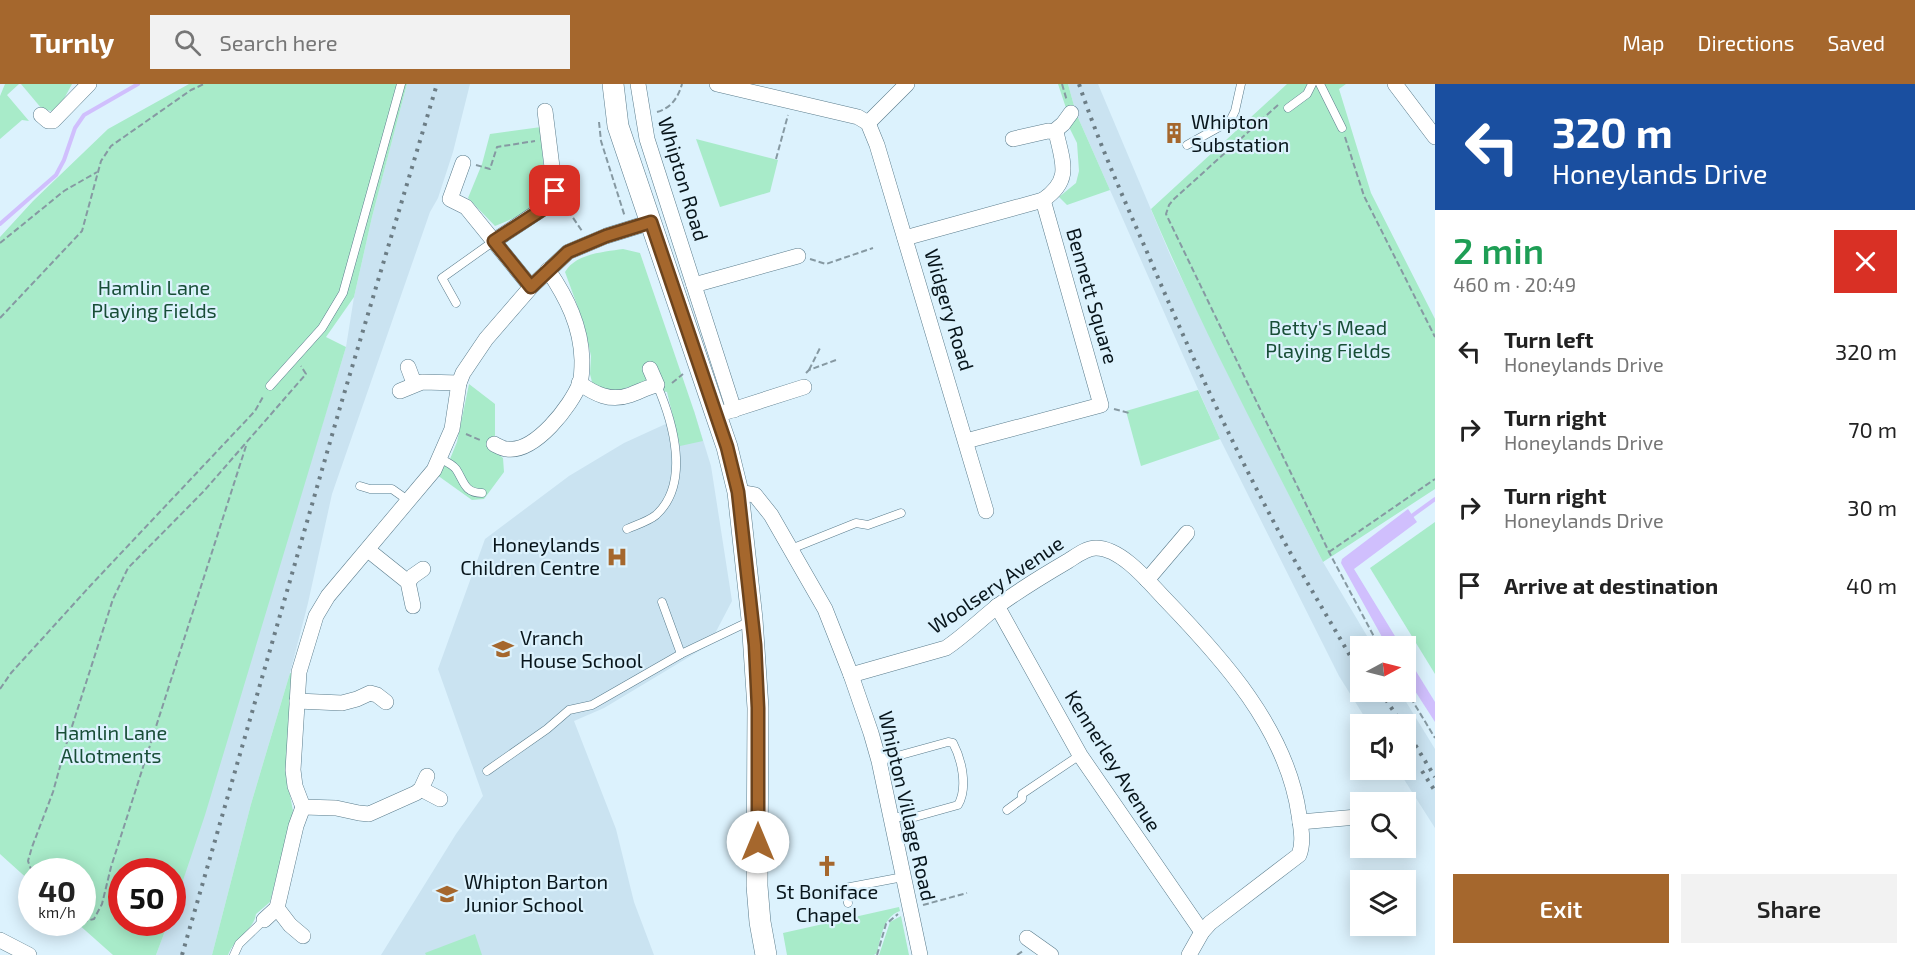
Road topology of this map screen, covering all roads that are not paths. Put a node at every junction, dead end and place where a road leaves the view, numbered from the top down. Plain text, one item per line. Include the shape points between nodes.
1 (89, 84) edge
2 (401, 84) edge
3 (613, 84) edge
4 (638, 84) edge
5 (717, 84) edge
6 (907, 84) edge
7 (1241, 84) edge
8 (1312, 84) edge
9 (1320, 84) edge
10 (1395, 84) edge
11 (1288, 108) dead end
12 (545, 111) dead end
13 (1071, 113) road end
14 (41, 115) dead end
15 (868, 123) junction
16 (1342, 128) road end
17 (1056, 132) junction
18 (1435, 137) edge
19 (1013, 139) dead end
20 (1187, 145) dead end
21 (463, 163) road end
22 (1043, 200) junction
23 (651, 222) junction
24 (905, 238) junction
25 (494, 241) junction
26 (798, 256) road end
27 (548, 270) junction
28 (694, 285) junction
29 (531, 287) junction
30 (456, 303) dead end
31 (408, 367) dead end
32 (650, 369) dead end
33 (414, 383) junction
34 (459, 383) junction
35 (579, 383) junction
36 (657, 385) junction
37 (270, 386) road end
38 (804, 387) road end
39 (400, 391) dead end
40 (725, 412) junction
41 (966, 441) junction
42 (494, 444) road end
43 (440, 458) junction
44 (360, 486) dead end
45 (738, 492) junction
46 (482, 493) dead end
47 (409, 501) junction
48 (986, 510) dead end
49 (901, 513) dead end
50 (627, 529) dead end
51 (1187, 533) dead end
52 (791, 549) junction
53 (368, 550) junction
54 (423, 569) dead end
55 (1147, 580) junction
56 (408, 582) junction
57 (662, 602) dead end
58 (413, 606) dead end
59 (997, 606) junction
60 (752, 619) junction
61 (681, 654) junction
62 (851, 675) junction
63 (297, 701) junction
64 (386, 702) dead end
65 (1080, 755) junction
66 (879, 761) junction
67 (487, 771) dead end
68 (440, 799) dead end
69 (303, 807) junction
70 (1006, 810) dead end
71 (891, 817) junction
72 (1350, 818) edge
73 (1300, 822) junction
74 (903, 877) junction
75 (848, 903) dead end
76 (276, 908) junction
77 (264, 920) joint
78 (1202, 932) junction
79 (303, 936) dead end
80 (1027, 938) dead end
81 (0, 940) edge
82 (29, 955) edge
83 (234, 955) edge
84 (766, 955) edge
85 (920, 955) edge
86 (1051, 955) edge
87 (1189, 955) edge

1 - 14 street via 53,121
2 - 37 lane via 343,294 322,328
3 - 23 main road via 618,126
4 - 28 street, Whipton Road via 642,115
5 - 15 street via 858,117
6 - 15 street
7 - 20 lane via 1230,121
8 - 11 lane via 1307,94
9 - 16 lane
10 - 18 street
12 - 25 street via 555,191 543,209
13 - 17 street
15 - 24 street, Widgery Road
17 - 19 street
17 - 22 street via 1065,171 1059,186
21 - 25 street via 450,199 466,207
22 - 24 street
22 - 41 street, Bennett Square via 1101,405
23 - 27 street via 568,252
23 - 40 main road via 700,368
24 - 41 street, Widgery Road
25 - 29 street
25 - 30 lane via 442,278
26 - 28 street
27 - 29 street
27 - 35 street via 567,299 577,327 582,361
28 - 40 street, Whipton Road
29 - 34 street via 486,339
31 - 33 street
32 - 36 street
33 - 34 street
33 - 39 street
34 - 43 street via 452,429
35 - 36 street via 595,394 618,398
35 - 42 street via 555,420 537,438 520,448
36 - 50 lane via 676,447 675,486 667,503 654,516
38 - 40 street
40 - 45 main road via 727,447
41 - 48 street, Widgery Road
43 - 46 lane via 457,470 467,489
43 - 47 street
44 - 47 lane via 392,489
45 - 52 street, Whipton Village Road via 755,495 761,501
45 - 60 main road
47 - 53 street
49 - 52 lane via 868,525 856,523
51 - 55 street
52 - 62 street, Whipton Village Road via 825,609
53 - 56 street
53 - 63 street via 316,616 299,672
54 - 56 street
55 - 59 street, Woolsery Avenue via 1117,554 1092,548
55 - 73 street, Woolsery Avenue via 1205,642 1252,702 1289,773
56 - 58 street
57 - 61 lane
59 - 62 street, Woolsery Avenue via 946,648
59 - 65 street, Kennerley Avenue
60 - 61 lane
60 - 84 main road via 758,708 757,886
61 - 67 lane via 592,705 569,710
62 - 66 street, Whipton Village Road
63 - 64 street via 342,703 357,699 371,687
63 - 69 street via 293,770
65 - 70 lane via 1022,794 1022,799
65 - 78 street, Kennerley Avenue
66 - 71 street, Whipton Village Road
66 - 71 lane via 952,743 964,786 958,805 915,817
68 - 69 street via 424,782 402,800 369,814
69 - 76 street
71 - 74 street, Whipton Village Road
72 - 73 street
73 - 78 street, Woolsery Avenue via 1299,855
74 - 75 lane via 845,888
74 - 85 street, Whipton Village Road
76 - 77 street
76 - 79 street
77 - 83 lane via 239,944
78 - 87 street, Woolsery Avenue
80 - 86 street
81 - 82 street

